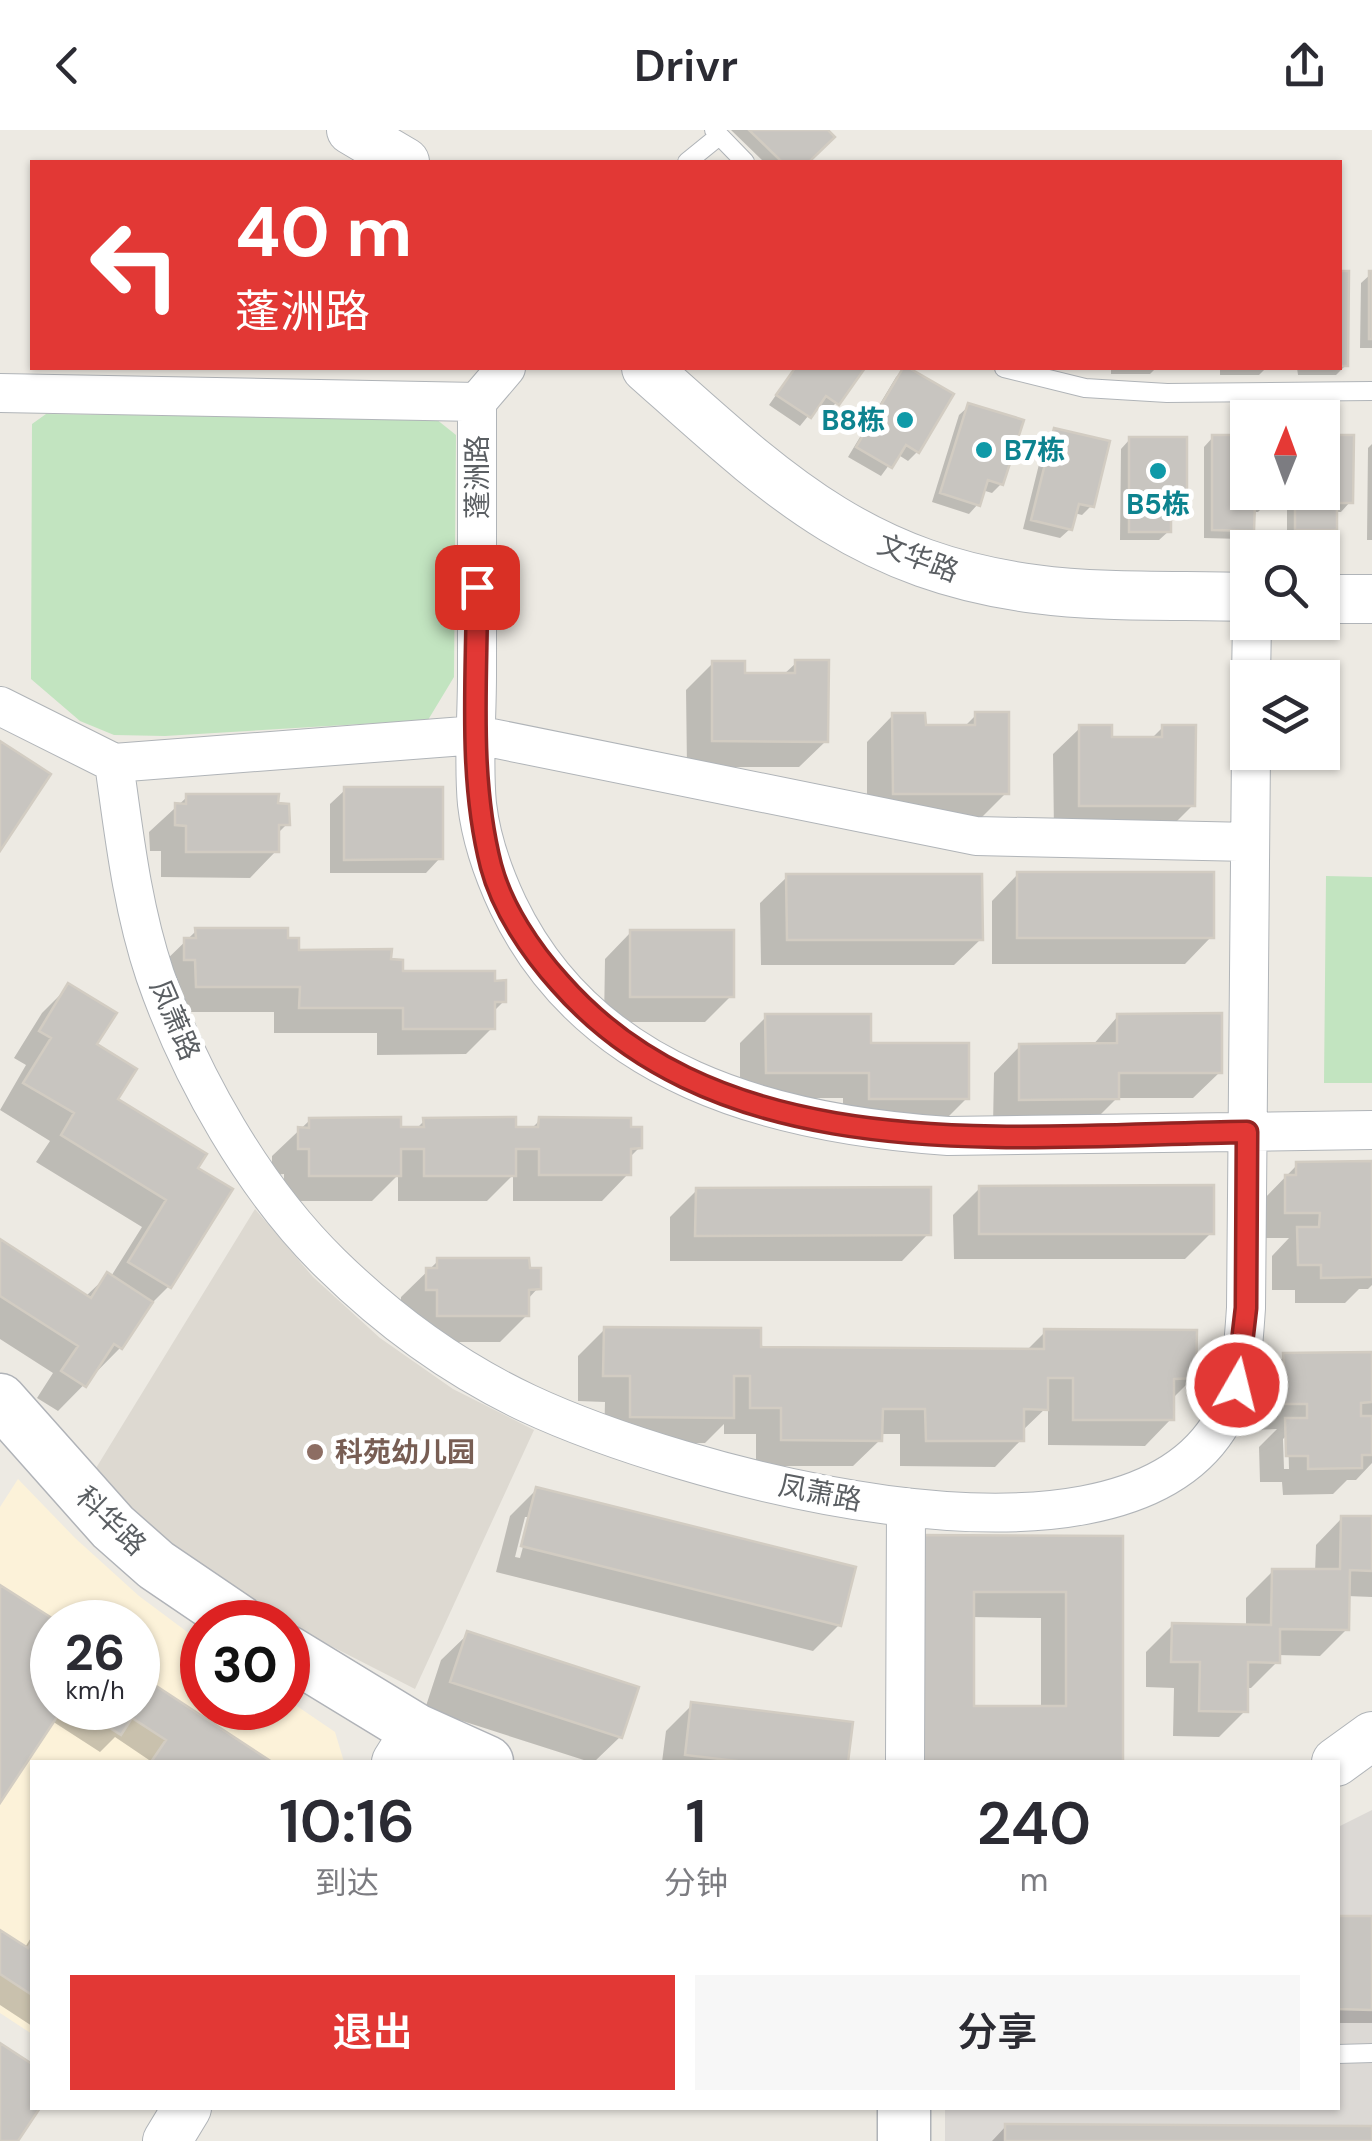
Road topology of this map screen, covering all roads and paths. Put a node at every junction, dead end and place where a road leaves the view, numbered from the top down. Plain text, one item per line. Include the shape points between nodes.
1 (352, 130) edge
2 (716, 133) edge
3 (403, 160) edge
4 (689, 160) edge
5 (743, 160) edge
6 (504, 370) edge
7 (648, 370) edge
8 (1012, 370) edge
9 (1372, 392) edge
10 (0, 393) edge
11 (477, 402) junction
12 (1230, 596) edge
13 (1340, 598) edge
14 (1372, 599) edge
15 (0, 706) edge
16 (477, 735) junction
17 (114, 763) junction
18 (1251, 770) edge
19 (1250, 842) junction
20 (1372, 1130) edge
21 (1247, 1132) junction
22 (0, 1400) edge
23 (906, 1507) junction
24 (208, 1600) edge
25 (310, 1670) edge
26 (1372, 1736) edge
27 (406, 1746) edge
28 (477, 1760) edge
29 (905, 1760) edge
30 (1339, 1760) edge
31 (1372, 2053) edge
32 (1340, 2054) edge
33 (186, 2110) edge
34 (904, 2110) edge
35 (167, 2141) edge
36 (904, 2141) edge

1 - 3 street
2 - 4 lane
2 - 5 lane
6 - 11 street, 蓬洲路
7 - 12 street, 文华路 via 798,499 928,566 1038,590
8 - 9 lane via 1084,388
10 - 11 street
11 - 16 street, 蓬洲路
13 - 14 street
15 - 17 street
16 - 17 street
16 - 19 street via 976,836
16 - 21 street, 蓬洲路 via 477,804 492,871 522,934 606,1029 678,1074 742,1100 878,1131
17 - 23 street, 凤萧路 via 139,917 180,1037 238,1145 299,1230 366,1297 444,1356 580,1426 767,1484
18 - 19 street, 凤萧路
19 - 21 street, 凤萧路
20 - 21 street, 蓬洲路
21 - 23 street, 凤萧路 via 1242,1362 1228,1409 1204,1446 1142,1490 1086,1506
22 - 24 main road, 科华路 via 114,1527
23 - 29 street
25 - 27 main road
26 - 30 street
27 - 28 main road
31 - 32 lane
33 - 35 street
34 - 36 main road

